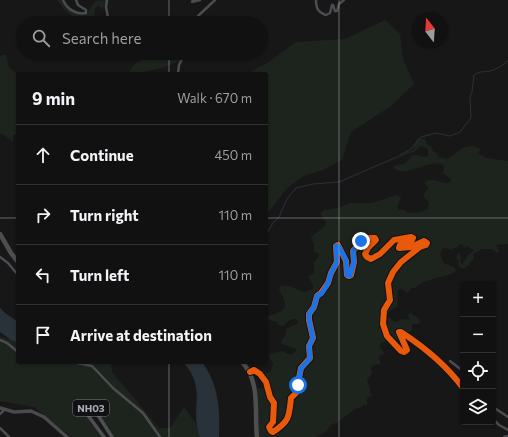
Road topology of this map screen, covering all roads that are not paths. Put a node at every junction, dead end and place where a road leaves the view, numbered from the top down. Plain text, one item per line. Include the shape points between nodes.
1 (63, 0) edge
2 (76, 0) edge
3 (107, 0) edge
4 (193, 0) edge
5 (200, 0) edge
6 (215, 0) edge
7 (316, 0) edge
8 (344, 0) edge
9 (108, 16) edge
10 (198, 16) edge
11 (182, 60) edge
12 (178, 72) edge
13 (0, 234) edge
14 (0, 257) edge
15 (16, 259) edge
16 (16, 273) edge
17 (0, 340) edge
18 (16, 350) edge
19 (450, 361) dead end
20 (82, 364) edge
21 (244, 364) edge
22 (460, 369) edge
23 (250, 372) junction
24 (460, 384) edge
25 (2, 409) edge
26 (496, 409) edge
27 (0, 414) edge
28 (508, 418) edge
29 (496, 422) edge
30 (0, 428) edge
31 (508, 430) edge
32 (64, 433) junction
33 (508, 436) edge
34 (9, 437) edge
35 (60, 437) edge
36 (67, 437) edge
37 (104, 437) edge
38 (112, 437) edge
39 (160, 437) edge
40 (257, 437) edge
41 (504, 437) edge

1 - 2 street via 71,10 86,12
3 - 9 street
4 - 5 street via 192,2
6 - 10 street
7 - 8 street via 317,9 326,15 330,13 332,5 337,11 339,4
11 - 12 street
13 - 15 highway
14 - 16 street
17 - 18 street
19 - 22 street
20 - 39 street via 92,366 143,413
21 - 23 highway
23 - 24 street via 257,371 274,403 273,422 269,427 273,432 286,422 301,368 310,358 309,346 313,338 309,314 317,296 328,283 337,262 336,246 346,260 347,275 350,276 354,262 353,251 361,241 375,238 365,254 371,259 396,239 410,237 413,238 411,241 399,246 411,247 424,241 427,243 394,270 388,284 390,300 382,318 384,329 391,341 404,352 407,350 399,332 409,337 436,359
23 - 40 highway via 256,393
25 - 27 street
25 - 32 main road via 14,412 31,411
26 - 28 street
29 - 31 street
30 - 34 street
32 - 35 street
32 - 36 main road
33 - 41 street
37 - 38 main road, NH03 via 87,414 88,409 94,410

